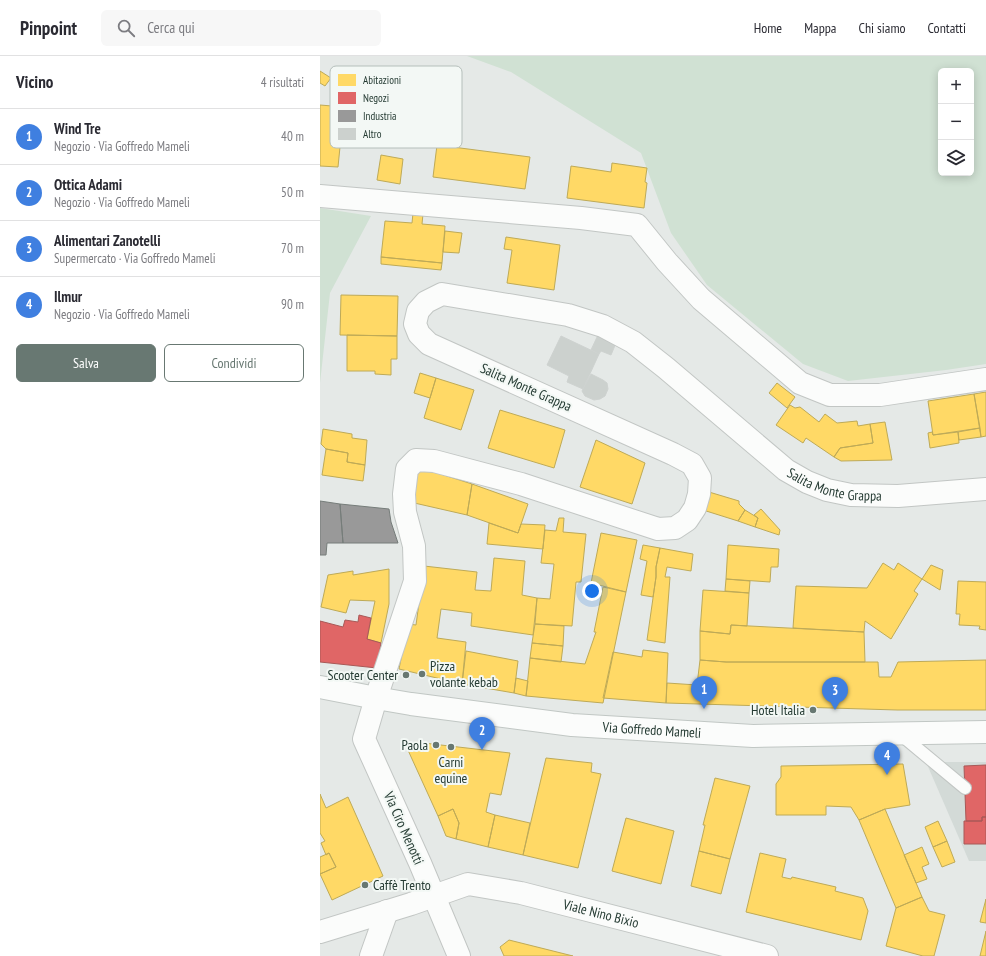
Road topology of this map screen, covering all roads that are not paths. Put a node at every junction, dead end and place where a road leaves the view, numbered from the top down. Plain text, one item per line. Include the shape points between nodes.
1 (320, 196) edge
2 (986, 380) edge
3 (986, 489) edge
4 (320, 687) edge
5 (376, 698) junction
6 (986, 732) edge
7 (899, 734) junction
8 (965, 788) dead end
9 (434, 895) junction
10 (388, 911) junction
11 (320, 932) edge
12 (371, 956) edge
13 (459, 956) edge
14 (767, 956) edge

1 - 2 street via 637,225 666,262 701,299 800,383 830,394 880,394
3 - 5 street, Salita Monte Grappa via 898,496 851,495 827,490 786,470 644,350 609,329 568,315 442,294 426,302 418,311 415,324 419,334 428,344 692,464 700,478 698,494 695,508 687,520 674,528 658,529 521,484 434,461 416,460 407,469 404,494 404,512 414,546 415,581
4 - 5 street, Via Goffredo Mameli
5 - 7 street, Via Goffredo Mameli via 572,725 753,736
5 - 9 street, Via Ciro Menotti via 364,739
6 - 7 street, Via Goffredo Mameli
7 - 8 lane
9 - 10 street, Viale Nino Bixio
9 - 13 street, Via Ciro Menotti
9 - 14 street, Viale Nino Bixio via 468,884 513,892
10 - 11 street, Viale Nino Bixio
10 - 12 street

